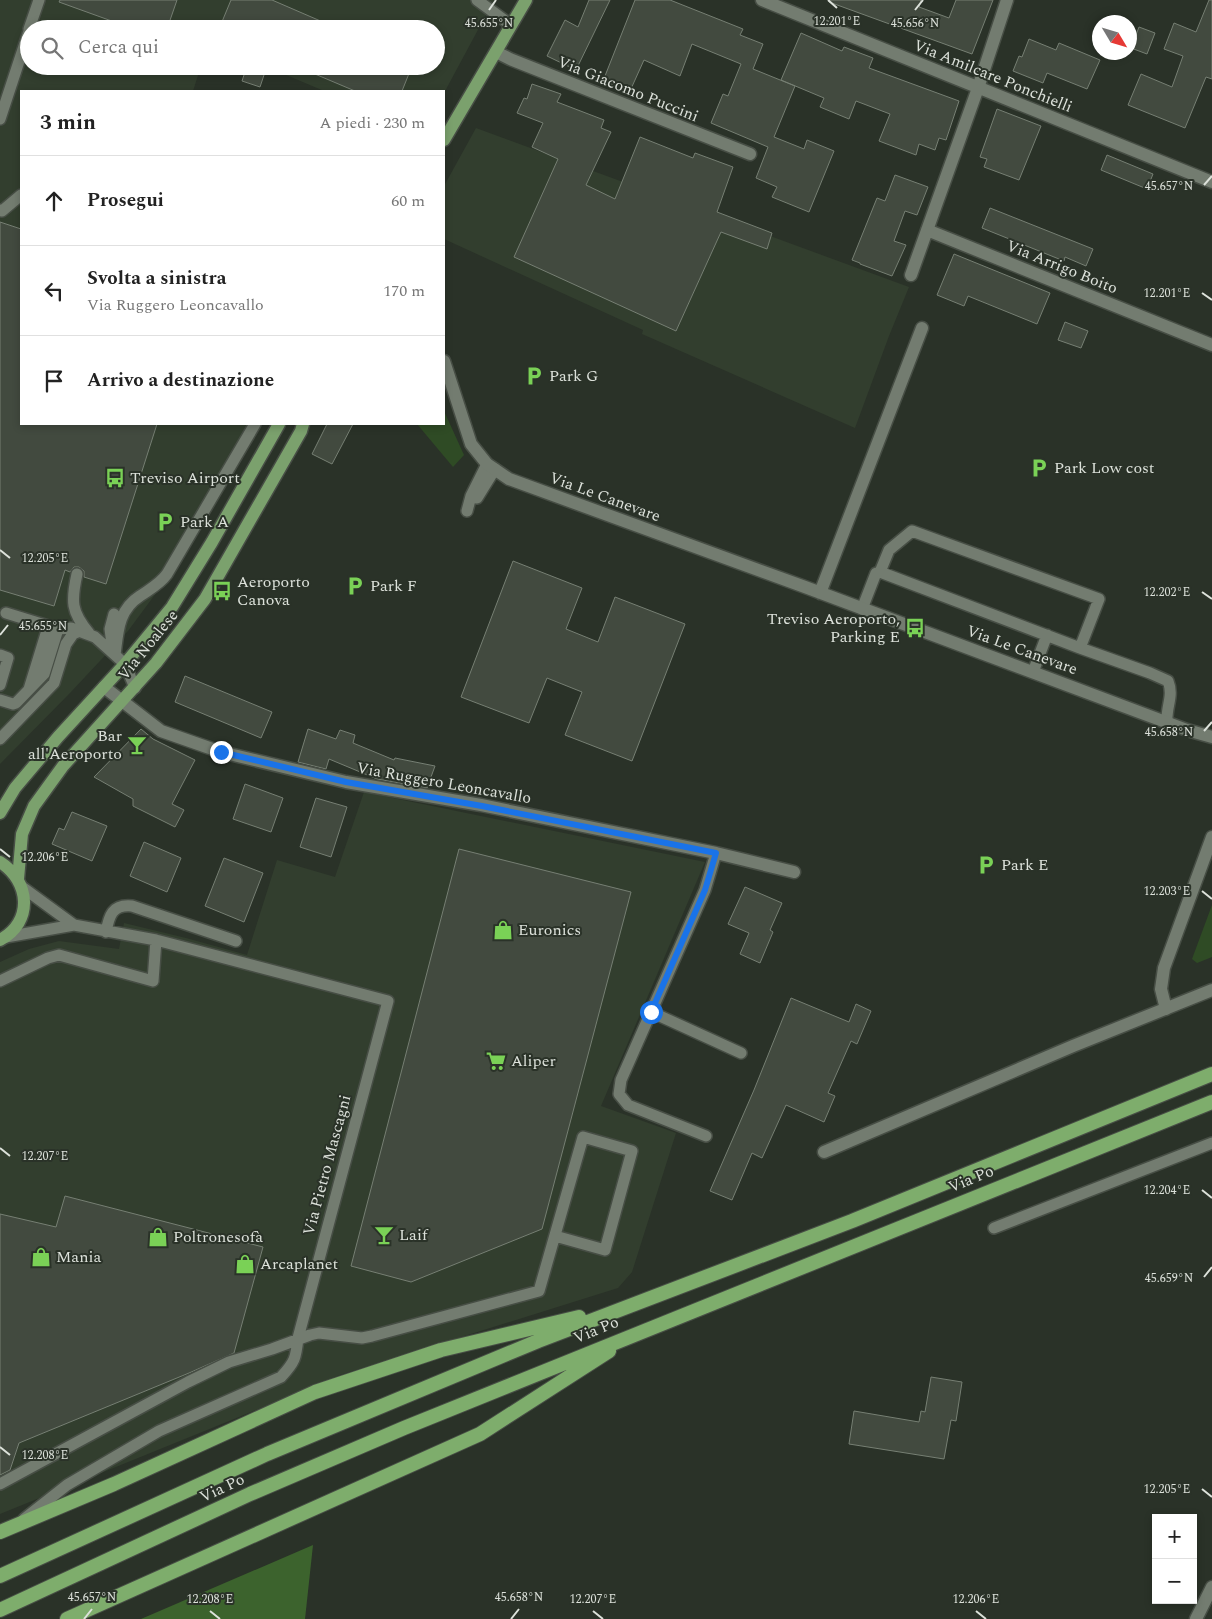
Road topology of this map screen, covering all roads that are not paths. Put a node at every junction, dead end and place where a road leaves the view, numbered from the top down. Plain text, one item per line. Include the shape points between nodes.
1 (39, 0) edge
2 (477, 0) edge
3 (526, 0) edge
4 (762, 0) edge
5 (1007, 0) edge
6 (32, 20) edge
7 (511, 25) junction
8 (496, 52) junction
9 (20, 58) edge
10 (978, 88) junction
11 (0, 119) edge
12 (445, 138) edge
13 (750, 154) dead end
14 (1212, 182) edge
15 (20, 196) edge
16 (0, 210) edge
17 (927, 230) junction
18 (911, 275) dead end
19 (922, 328) dead end
20 (1212, 345) edge
21 (445, 364) edge
22 (254, 425) edge
23 (278, 425) edge
24 (303, 425) edge
25 (880, 572) junction
26 (77, 574) dead end
27 (820, 593) junction
28 (862, 608) junction
29 (6, 613) dead end
30 (114, 614) dead end
31 (53, 628) junction
32 (85, 633) junction
33 (1048, 635) junction
34 (1080, 648) junction
35 (0, 655) edge
36 (115, 655) junction
37 (125, 664) junction
38 (1033, 672) junction
39 (0, 685) edge
40 (104, 687) junction
41 (134, 688) junction
42 (0, 700) edge
43 (122, 702) junction
44 (1167, 722) junction
45 (1212, 737) edge
46 (0, 740) edge
47 (0, 814) edge
48 (1212, 837) edge
49 (716, 853) junction
50 (0, 862) edge
51 (794, 872) dead end
52 (20, 883) junction
53 (74, 925) junction
54 (106, 932) junction
55 (3, 938) edge
56 (156, 940) junction
57 (236, 941) dead end
58 (0, 981) edge
59 (1212, 990) edge
60 (1166, 1009) junction
61 (651, 1012) junction
62 (741, 1052) dead end
63 (1212, 1074) edge
64 (1212, 1102) edge
65 (706, 1136) dead end
66 (1212, 1143) edge
67 (824, 1152) dead end
68 (994, 1228) dead end
69 (555, 1236) junction
70 (626, 1306) junction
71 (638, 1332) junction
72 (298, 1338) junction
73 (1, 1483) edge
74 (15, 1526) junction
75 (0, 1532) edge
76 (0, 1576) edge
77 (1212, 1588) edge
78 (0, 1610) edge
79 (67, 1619) edge
80 (1196, 1619) edge

1 - 6 lane
2 - 7 lane
3 - 7 main road
4 - 10 street, Via Amilcare Ponchielli
5 - 10 street
7 - 8 main road
8 - 12 main road
8 - 13 street, Via Giacomo Puccini
9 - 11 lane
10 - 14 street, Via Amilcare Ponchielli
10 - 17 street
15 - 16 lane
17 - 18 street
17 - 20 street, Via Arrigo Boito
19 - 27 street
21 - 27 street, Via Le Canevare via 471,444 491,467 510,479
22 - 36 lane via 168,574 159,584 137,597 122,614
23 - 37 main road, Via Noalese via 184,588
24 - 41 main road, Via Noalese via 214,585 175,640
25 - 28 lane via 876,573
25 - 33 lane
25 - 34 lane via 889,550 912,530 1099,599
26 - 32 lane via 73,603
27 - 28 street, Via Le Canevare
28 - 38 street, Via Le Canevare
29 - 31 lane
30 - 36 lane via 110,629
31 - 32 lane via 71,628
31 - 42 lane via 44,674 16,703
32 - 36 lane
32 - 46 lane via 74,634 66,644 54,683
33 - 34 lane
33 - 38 lane
34 - 44 lane via 1168,681 1172,691 1166,710
35 - 39 lane via 8,658
36 - 37 lane
37 - 40 main road, Via Noalese
37 - 41 lane
38 - 44 street, Via Le Canevare
40 - 43 street, Via Ruggero Leoncavallo
40 - 47 main road, Via Noalese via 15,788
41 - 43 main road, Via Noalese
43 - 49 street, Via Ruggero Leoncavallo via 161,731 221,752 295,771
43 - 52 main road, Via Noalese via 63,766 34,806 22,834
44 - 45 street, Via Le Canevare
48 - 60 street via 1164,968 1161,989
49 - 51 street, Via Ruggero Leoncavallo
49 - 61 lane via 705,890
50 - 52 main road via 10,868
52 - 53 lane, Via Pietro Mascagni
52 - 55 main road, Via Noalese via 24,909 14,929
53 - 54 lane, Via Pietro Mascagni
53 - 55 lane, Via Pietro Mascagni
54 - 56 lane, Via Pietro Mascagni
54 - 57 lane via 108,918 123,905
56 - 58 lane via 153,981 58,955
56 - 72 lane, Via Pietro Mascagni via 388,1001
59 - 60 street
60 - 67 street
61 - 62 lane
61 - 65 lane via 621,1080 619,1094 628,1105
63 - 70 highway, Via Po via 852,1221
64 - 71 highway, Via Po
66 - 68 lane
69 - 69 lane via 582,1138 632,1151 605,1250
69 - 72 lane via 539,1291 362,1338 319,1334
70 - 74 highway via 440,1350 315,1392
70 - 76 highway, Via Po via 267,1454
71 - 78 highway, Via Po via 250,1494
71 - 79 highway via 480,1434
72 - 73 lane via 229,1362 188,1382
72 - 74 lane, Via Pietro Mascagni via 296,1359 281,1376 151,1436 67,1485
74 - 75 highway
77 - 80 street

